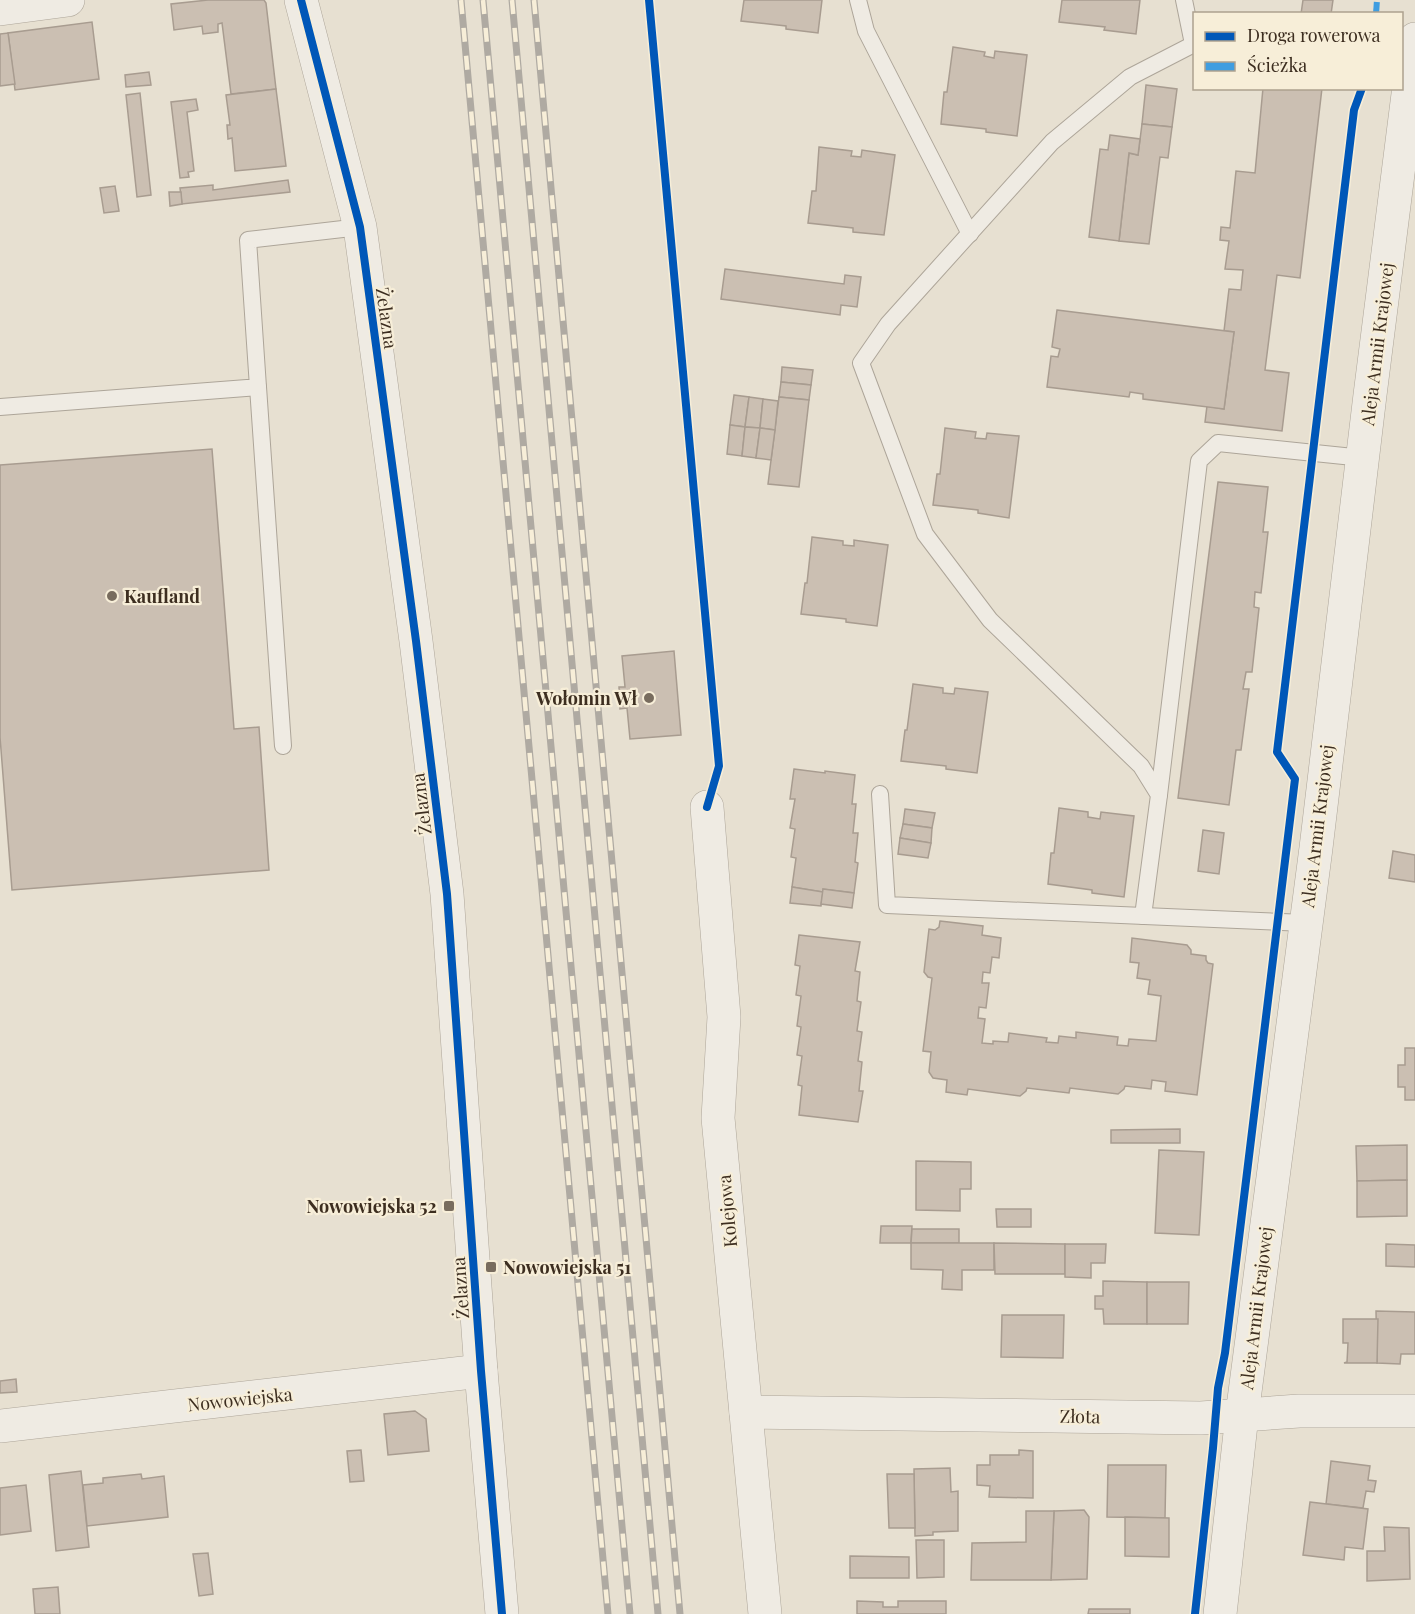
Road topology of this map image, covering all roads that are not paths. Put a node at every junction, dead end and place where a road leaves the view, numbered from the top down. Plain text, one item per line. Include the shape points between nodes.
1 (68, 0) edge
2 (301, 0) edge
3 (858, 0) edge
4 (1184, 0) edge
5 (0, 9) edge
6 (1415, 39) edge
7 (1193, 40) edge
8 (1193, 45) edge
9 (1406, 70) edge
10 (360, 227) junction
11 (970, 234) junction
12 (258, 387) junction
13 (0, 407) edge
14 (1362, 458) junction
15 (283, 746) dead end
16 (880, 794) dead end
17 (1159, 795) junction
18 (707, 807) dead end
19 (1143, 916) junction
20 (1305, 923) junction
21 (481, 1371) junction
22 (1415, 1411) edge
23 (746, 1412) junction
24 (1242, 1415) junction
25 (0, 1426) edge
26 (502, 1614) edge
27 (765, 1614) edge
28 (1220, 1614) edge

1 - 5 street
2 - 10 street, Żelazna
3 - 11 lane via 866,31
4 - 7 lane
6 - 9 street, Aleja Armii Krajowej
8 - 11 lane via 1130,77 1052,142
9 - 14 street, Aleja Armii Krajowej
10 - 12 lane via 248,240
10 - 21 street, Żelazna via 447,894
11 - 17 lane via 888,324 861,363 925,534 990,620 1141,766
12 - 13 lane
12 - 15 lane
14 - 17 lane via 1218,443 1199,461
14 - 20 street, Aleja Armii Krajowej
16 - 19 lane via 887,905
17 - 19 lane
18 - 23 street, Kolejowa via 724,1017 718,1118
19 - 20 lane
20 - 24 street, Aleja Armii Krajowej
21 - 25 street, Nowowiejska
21 - 26 street, Żelazna
22 - 24 street, Złota
23 - 24 street, Złota via 1201,1418
23 - 27 street, Kolejowa
24 - 28 street, Aleja Armii Krajowej

